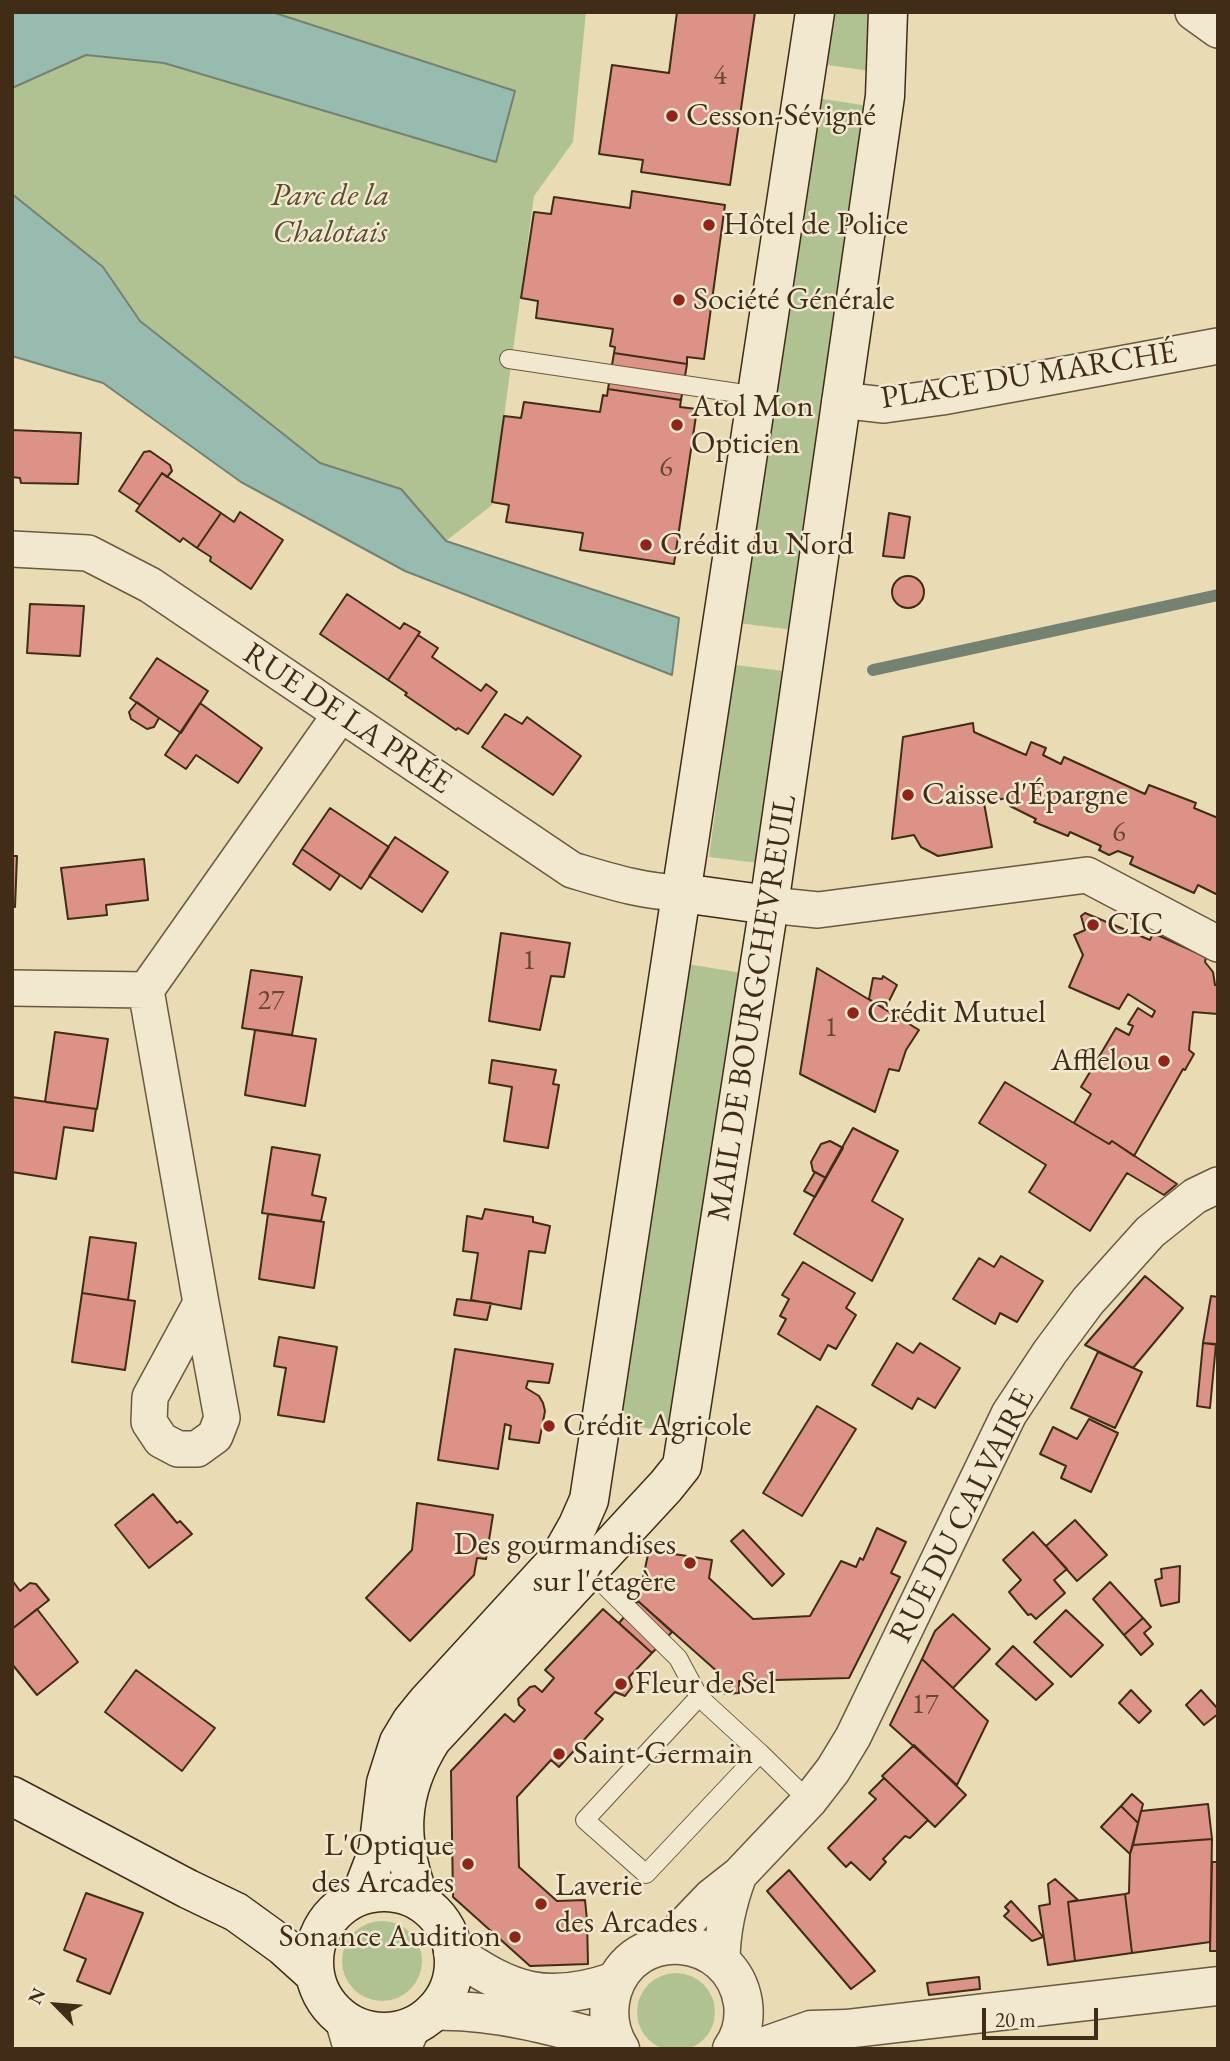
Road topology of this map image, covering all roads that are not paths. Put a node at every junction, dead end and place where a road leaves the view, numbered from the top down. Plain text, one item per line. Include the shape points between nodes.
1 (815, 12) edge
2 (1193, 12) edge
3 (889, 17) edge
4 (1218, 30) edge
5 (1218, 346) edge
6 (509, 359) dead end
7 (758, 396) junction
8 (840, 400) junction
9 (12, 549) edge
10 (340, 715) junction
11 (682, 892) junction
12 (769, 905) junction
13 (1218, 944) edge
14 (12, 988) edge
15 (146, 989) junction
16 (1218, 1185) edge
17 (201, 1303) dead end
18 (589, 1570) junction
19 (699, 1698) junction
20 (760, 1752) junction
21 (12, 1796) edge
22 (809, 1801) junction
23 (739, 1875) junction
24 (421, 1902) junction
25 (346, 1905) junction
26 (236, 1912) junction
27 (665, 1945) junction
28 (453, 1952) junction
29 (314, 1974) junction
30 (732, 1978) junction
31 (616, 1981) junction
32 (1218, 1986) edge
33 (415, 2029) edge
34 (811, 2030) junction
35 (349, 2035) edge
36 (618, 2046) edge
37 (732, 2049) edge
38 (757, 2049) edge

1 - 7 main road
2 - 4 street
3 - 8 main road, MAIL DE BOURGCHEVREUIL via 885,96
5 - 8 street, PLACE DU MARCHÉ via 942,397 884,405
6 - 7 lane
7 - 11 main road
8 - 12 main road, MAIL DE BOURGCHEVREUIL
9 - 10 street, RUE DE LA PRÉE via 88,554 150,585
10 - 11 street, RUE DE LA PRÉE via 572,870 631,888
10 - 15 street
11 - 12 main road
11 - 25 main road via 589,1500 560,1558 411,1721 386,1783 378,1851
12 - 13 street via 818,910 1087,875
12 - 18 main road, MAIL DE BOURGCHEVREUIL via 682,1466
14 - 15 street
15 - 17 street
16 - 22 street, RUE DU CALVAIRE via 1195,1196 1150,1232 1050,1352 1009,1414 853,1737
18 - 19 lane via 678,1658
18 - 24 main road, MAIL DE BOURGCHEVREUIL via 432,1739 419,1760 404,1807 404,1834 410,1874
19 - 20 lane
19 - 20 lane via 585,1820 646,1874
20 - 22 lane
21 - 26 main road
22 - 23 street, RUE DU CALVAIRE
23 - 27 street, RUE DU CALVAIRE
23 - 30 street, RUE DU CALVAIRE via 722,1937
24 - 25 main road via 376,1892
24 - 28 main road via 442,1923
25 - 26 main road via 292,1922
25 - 29 main road via 322,1927 313,1958
26 - 29 main road
27 - 30 main road via 705,1950
27 - 31 main road via 628,1964
28 - 31 main road via 500,1982 530,1991 569,1993
28 - 33 main road via 454,1968 444,1999
29 - 35 main road via 325,2001
30 - 34 main road via 763,2008
30 - 37 main road via 744,2011
31 - 36 main road via 610,2023
32 - 34 main road
33 - 35 main road via 377,2032 360,2028
33 - 36 main road via 461,2010
34 - 38 main road

